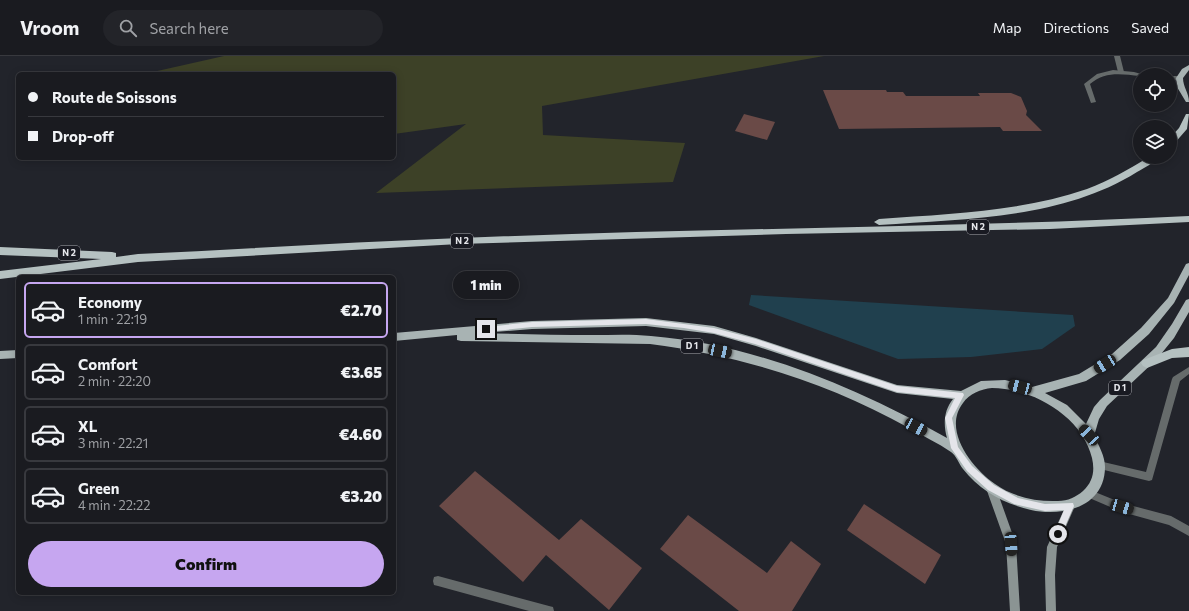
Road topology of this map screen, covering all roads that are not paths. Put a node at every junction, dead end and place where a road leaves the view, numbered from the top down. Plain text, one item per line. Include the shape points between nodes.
1 (1117, 56) edge
2 (1189, 67) edge
3 (1121, 72) junction
4 (1133, 74) edge
5 (1178, 78) joint
6 (1189, 100) edge
7 (1093, 102) dead end
8 (1189, 116) edge
9 (1177, 135) edge
10 (1144, 164) edge
11 (1189, 219) edge
12 (786, 230) junction
13 (0, 251) edge
14 (138, 258) junction
15 (1189, 266) edge
16 (0, 275) edge
17 (1189, 303) edge
18 (409, 336) junction
19 (396, 337) edge
20 (1189, 352) edge
21 (16, 354) edge
22 (0, 355) edge
23 (1147, 363) junction
24 (1189, 370) edge
25 (1034, 391) junction
26 (960, 395) junction
27 (1089, 435) junction
28 (955, 448) junction
29 (1100, 465) junction
30 (991, 488) junction
31 (1090, 494) junction
32 (1070, 506) junction
33 (1189, 531) edge
34 (438, 581) dead end
35 (549, 611) edge
36 (1015, 611) edge
37 (1051, 611) edge

1 - 3 street
2 - 5 main road
3 - 4 street
3 - 7 street via 1095,75 1087,84
5 - 6 main road via 1182,91
8 - 9 highway
10 - 12 highway via 1095,191 1035,207
11 - 12 highway, N 2 via 1050,226
12 - 14 highway, N 2 via 459,241
13 - 14 highway, N 2 via 30,250
14 - 16 highway, N 2
15 - 25 main road via 1171,300 1145,331 1116,357 1082,378
17 - 23 main road, D 1 via 1178,325
18 - 19 main road, D 1
18 - 26 main road, D 1 via 532,325 646,322 684,326 714,330 756,342 897,389
18 - 28 main road, D 1 via 650,340 715,350 804,375 884,409
20 - 23 highway via 1172,354
21 - 22 main road
23 - 27 main road, D 1 via 1102,406 1094,416
24 - 29 street via 1176,378 1149,477
25 - 26 main road via 1005,384 980,385
25 - 27 main road via 1065,409
26 - 28 main road via 949,418
27 - 29 main road
28 - 30 main road via 969,469
29 - 31 main road via 1098,481
30 - 32 main road via 1017,501 1045,508
30 - 36 main road via 1011,544
31 - 32 main road
31 - 33 street via 1122,507 1170,521
32 - 37 main road via 1052,547
34 - 35 street

